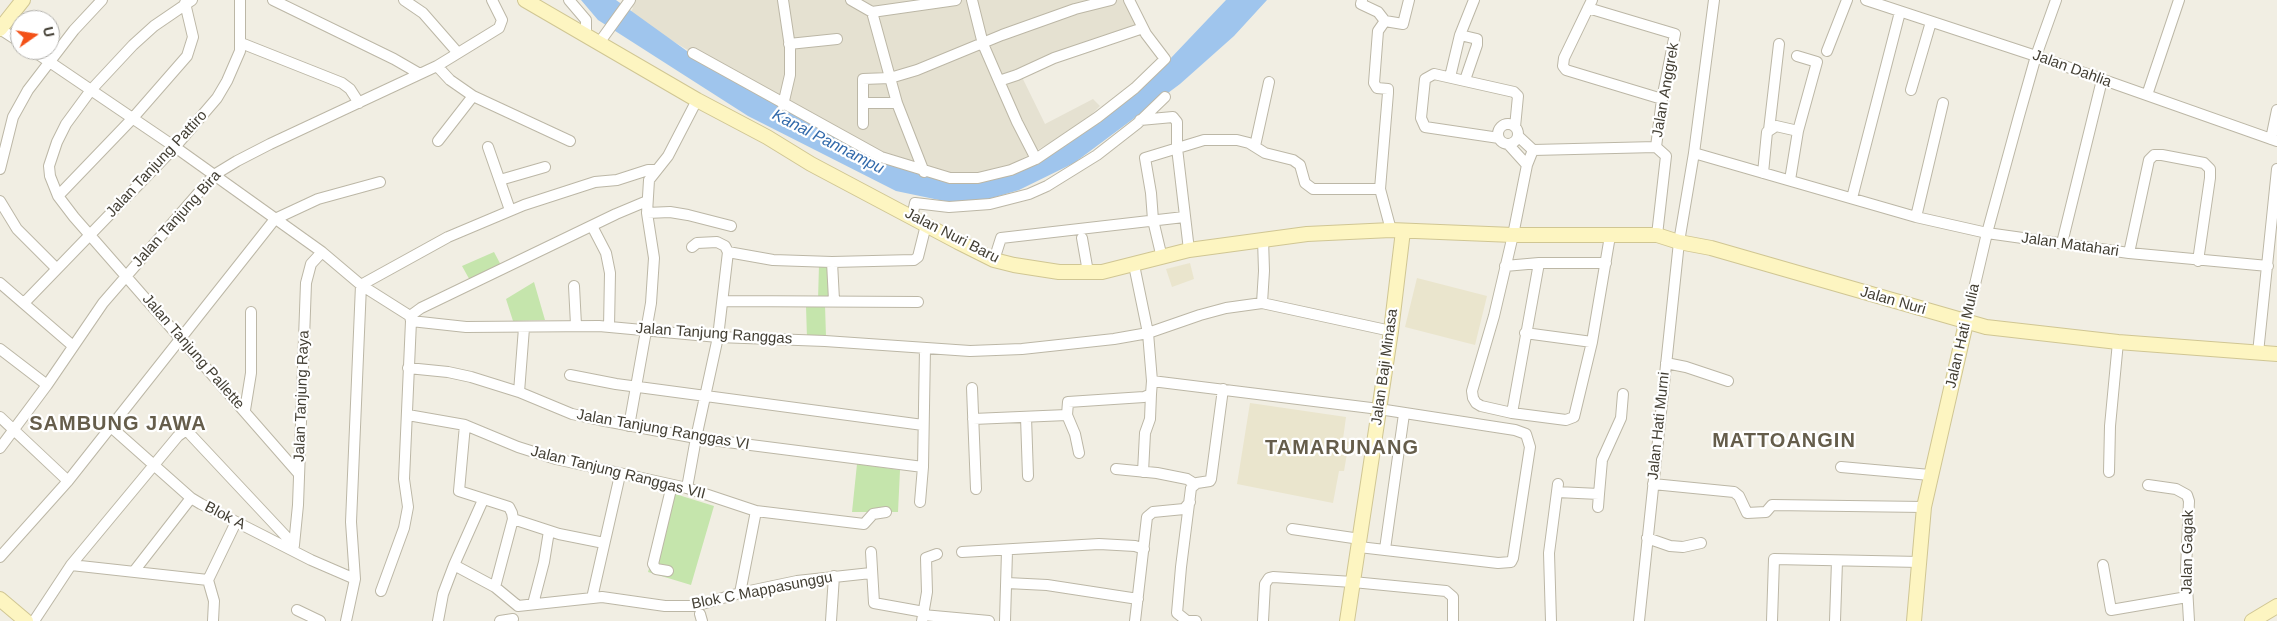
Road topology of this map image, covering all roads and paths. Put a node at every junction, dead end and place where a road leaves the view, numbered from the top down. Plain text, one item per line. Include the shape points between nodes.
1 (23, 0) edge
2 (102, 0) edge
3 (240, 0) edge
4 (273, 0) edge
5 (404, 0) edge
6 (492, 0) edge
7 (525, 0) edge
8 (569, 0) edge
9 (783, 0) edge
10 (851, 0) edge
11 (956, 0) edge
12 (972, 0) edge
13 (1112, 0) edge
14 (1129, 0) edge
15 (1362, 0) edge
16 (1409, 0) edge
17 (1474, 0) edge
18 (1714, 0) edge
19 (1847, 0) edge
20 (1866, 0) edge
21 (2054, 0) edge
22 (2179, 0) edge
23 (189, 2) edge
24 (627, 2) edge
25 (1590, 4) edge
26 (1074, 5) edge
27 (872, 12) junction
28 (1900, 12) junction
29 (1385, 21) junction
30 (1931, 22) junction
31 (1143, 28) junction
32 (0, 29) edge
33 (586, 36) junction
34 (1460, 36) junction
35 (837, 40) dead end
36 (241, 43) junction
37 (599, 43) junction
38 (790, 44) junction
39 (983, 44) junction
40 (1779, 44) dead end
41 (1827, 51) dead end
42 (458, 53) junction
43 (693, 53) dead end
44 (1797, 56) dead end
45 (2036, 56) junction
46 (49, 61) junction
47 (437, 66) junction
48 (420, 74) junction
49 (1450, 77) junction
50 (890, 78) junction
51 (1465, 80) junction
52 (2102, 80) junction
53 (999, 81) junction
54 (1270, 82) dead end
55 (91, 90) junction
56 (1911, 90) dead end
57 (2147, 95) junction
58 (472, 96) junction
59 (1165, 97) dead end
60 (1662, 99) junction
61 (697, 100) junction
62 (359, 103) junction
63 (863, 103) junction
64 (897, 103) junction
65 (1942, 103) dead end
66 (783, 104) junction
67 (2277, 110) edge
68 (132, 119) junction
69 (1140, 120) junction
70 (863, 124) dead end
71 (1515, 126) junction
72 (1769, 130) junction
73 (1798, 130) junction
74 (1495, 135) junction
75 (2274, 140) edge
76 (438, 141) dead end
77 (570, 141) dead end
78 (1508, 144) junction
79 (1255, 146) junction
80 (175, 147) junction
81 (488, 147) dead end
82 (1656, 147) junction
83 (1177, 148) junction
84 (1533, 150) junction
85 (1694, 153) junction
86 (1036, 159) junction
87 (1527, 165) junction
88 (546, 167) dead end
89 (0, 169) edge
90 (657, 170) junction
91 (2277, 170) edge
92 (924, 172) junction
93 (1763, 173) junction
94 (214, 175) junction
95 (500, 180) junction
96 (1790, 180) junction
97 (380, 182) dead end
98 (1380, 189) junction
99 (58, 196) junction
100 (1852, 198) junction
101 (0, 201) edge
102 (648, 201) junction
103 (510, 210) junction
104 (647, 213) junction
105 (912, 217) junction
106 (1184, 217) junction
107 (1916, 217) junction
108 (275, 220) junction
109 (1153, 220) junction
110 (592, 226) junction
111 (731, 226) dead end
112 (926, 226) junction
113 (1397, 231) junction
114 (1987, 233) junction
115 (91, 234) junction
116 (1514, 235) junction
117 (1656, 235) junction
118 (1610, 236) junction
119 (1680, 237) junction
120 (1082, 238) dead end
121 (1263, 240) junction
122 (2062, 243) junction
123 (692, 248) dead end
124 (1189, 250) junction
125 (322, 252) junction
126 (728, 252) junction
127 (2129, 253) junction
128 (1162, 258) junction
129 (994, 260) junction
130 (2198, 260) junction
131 (832, 262) junction
132 (1539, 263) junction
133 (1606, 263) junction
134 (1134, 265) junction
135 (1505, 266) junction
136 (2268, 266) junction
137 (57, 269) junction
138 (1088, 272) junction
139 (126, 275) junction
140 (0, 283) edge
141 (361, 286) junction
142 (574, 286) dead end
143 (834, 300) junction
144 (723, 301) junction
145 (918, 302) dead end
146 (24, 303) junction
147 (1262, 304) junction
148 (251, 312) dead end
149 (410, 318) junction
150 (1966, 323) junction
151 (576, 326) junction
152 (609, 327) junction
153 (524, 328) junction
154 (647, 330) junction
155 (1391, 331) junction
156 (1148, 333) junction
157 (1525, 333) junction
158 (718, 337) junction
159 (182, 339) junction
160 (1592, 342) junction
161 (2118, 342) junction
162 (73, 346) junction
163 (925, 348) junction
164 (0, 349) edge
165 (2258, 353) junction
166 (2277, 354) edge
167 (1666, 364) junction
168 (408, 368) junction
169 (570, 375) dead end
170 (1152, 381) junction
171 (1728, 381) dead end
172 (47, 385) junction
173 (635, 387) junction
174 (972, 388) dead end
175 (1223, 389) junction
176 (519, 392) junction
177 (1151, 394) junction
178 (1623, 394) dead end
179 (706, 395) junction
180 (1379, 409) junction
181 (244, 410) junction
182 (1512, 413) junction
183 (1404, 414) junction
184 (408, 415) junction
185 (1067, 415) junction
186 (1026, 417) junction
187 (0, 418) edge
188 (973, 419) junction
189 (465, 424) junction
190 (923, 425) junction
191 (629, 426) junction
192 (111, 427) junction
193 (14, 431) junction
194 (696, 438) junction
195 (0, 448) edge
196 (1079, 452) dead end
197 (154, 465) junction
198 (923, 467) junction
199 (1841, 467) dead end
200 (1116, 470) dead end
201 (1143, 472) junction
202 (2109, 472) dead end
203 (299, 474) junction
204 (1930, 474) junction
205 (620, 475) junction
206 (1028, 476) dead end
207 (68, 481) junction
208 (1195, 484) junction
209 (1653, 484) junction
210 (672, 485) junction
211 (2148, 485) dead end
212 (687, 488) junction
213 (976, 489) dead end
214 (1599, 494) junction
215 (191, 498) junction
216 (483, 500) junction
217 (920, 502) dead end
218 (1190, 502) junction
219 (1598, 507) dead end
220 (1924, 507) junction
221 (756, 511) junction
222 (886, 512) dead end
223 (513, 519) junction
224 (236, 522) junction
225 (1292, 529) dead end
226 (549, 531) junction
227 (1647, 538) junction
228 (604, 543) junction
229 (1360, 543) junction
230 (1701, 543) dead end
231 (293, 548) junction
232 (1144, 549) junction
233 (1385, 549) junction
234 (1007, 550) junction
235 (871, 552) dead end
236 (962, 552) dead end
237 (937, 554) dead end
238 (0, 557) edge
239 (1837, 561) junction
240 (1920, 562) junction
241 (71, 565) junction
242 (454, 565) junction
243 (2103, 565) dead end
244 (135, 570) junction
245 (668, 571) dead end
246 (871, 572) junction
247 (834, 576) junction
248 (355, 579) junction
249 (208, 580) junction
250 (1353, 582) junction
251 (1007, 583) junction
252 (495, 587) junction
253 (381, 591) dead end
254 (740, 593) junction
255 (2187, 597) junction
256 (592, 598) junction
257 (0, 599) edge
258 (1138, 599) junction
259 (533, 604) junction
260 (518, 606) junction
261 (2277, 606) edge
262 (297, 610) dead end
263 (923, 616) edge
264 (514, 620) edge
265 (26, 621) edge
266 (34, 621) edge
267 (213, 621) edge
268 (320, 621) edge
269 (346, 621) edge
270 (438, 621) edge
271 (500, 621) edge
272 (832, 621) edge
273 (989, 621) edge
274 (1005, 621) edge
275 (1135, 621) edge
276 (1196, 621) edge
277 (1263, 621) edge
278 (1347, 621) edge
279 (1453, 621) edge
280 (1551, 621) edge
281 (1639, 621) edge
282 (1772, 621) edge
283 (1835, 621) edge
284 (1914, 621) edge
285 (2188, 621) edge
286 (2252, 621) edge

1 - 32 street
2 - 46 street
3 - 36 street, Jalan Tanjung Pattiro
4 - 48 street
5 - 42 street via 423,13
6 - 42 street, Jalan Tanjung Bira via 502,20 499,28
7 - 33 street, Jalan Nuri Baru
8 - 33 street via 586,20
9 - 38 street
10 - 27 street
11 - 27 street
12 - 39 street
13 - 26 street
14 - 31 street
15 - 29 street via 1361,4 1378,12
16 - 29 street via 1402,24
17 - 34 street
18 - 85 street, Jalan Hati Murni
19 - 41 street
20 - 28 street, Jalan Dahlia
21 - 45 street, Jalan Hati Mulia
22 - 57 street
23 - 55 street, Jalan Tanjung Pallette via 133,45
23 - 68 street via 193,37 191,49
24 - 37 street
25 - 60 street, Jalan Anggrek via 1675,34
25 - 60 street via 1564,58 1566,70
26 - 39 street
27 - 50 street
28 - 30 street, Jalan Dahlia
28 - 100 street
29 - 98 street via 1378,31 1374,80 1376,87 1388,89
30 - 45 street, Jalan Dahlia
30 - 56 street
31 - 53 street via 1062,55
31 - 86 street via 1165,59 1105,111
33 - 37 street, Jalan Nuri Baru
34 - 49 street
34 - 51 street via 1477,39
35 - 38 street
36 - 62 street via 342,83
36 - 80 street, Jalan Tanjung Pattiro via 217,98
37 - 61 street, Jalan Nuri Baru
38 - 66 street via 790,75
39 - 50 street
39 - 53 street
40 - 72 street
42 - 47 street, Jalan Tanjung Bira
43 - 66 street
44 - 73 street via 1817,62
45 - 52 street, Jalan Dahlia
45 - 114 street, Jalan Hati Mulia
46 - 55 street
46 - 89 street via 13,117
47 - 48 street, Jalan Tanjung Bira
47 - 58 street
48 - 62 street, Jalan Tanjung Bira
49 - 51 street
49 - 74 street via 1434,74 1424,82 1420,118 1425,128
50 - 63 street via 863,79
50 - 64 street
51 - 71 street via 1516,93
52 - 57 street, Jalan Dahlia
52 - 122 street
53 - 86 street
54 - 79 street
55 - 68 street
55 - 99 street, Jalan Tanjung Pallette via 66,124 51,157 50,176
57 - 75 street, Jalan Dahlia
58 - 76 street
58 - 77 street
59 - 69 street
60 - 82 street, Jalan Anggrek
61 - 90 street via 668,156
61 - 105 street, Jalan Nuri Baru via 769,133 811,164
62 - 94 street, Jalan Tanjung Bira via 270,144
63 - 64 street
63 - 70 street
64 - 92 street
65 - 107 street
66 - 92 street via 881,157
67 - 75 street
68 - 80 street
68 - 99 street
69 - 83 street via 1175,118
69 - 105 street via 1082,164 1029,194 990,204 949,207 915,203
71 - 74 street via 1503,125
71 - 78 street via 1514,142
71 - 84 street
72 - 73 street via 1776,126
72 - 93 street
73 - 96 street
74 - 78 street
78 - 87 street
79 - 83 street via 1236,140 1204,140
79 - 98 street via 1265,153 1297,163 1305,183 1313,189
80 - 94 street
80 - 115 street, Jalan Tanjung Pattiro
81 - 95 street
82 - 84 street, Jalan Anggrek
82 - 117 street via 1666,156
83 - 106 street
83 - 109 street via 1145,158
84 - 87 street
85 - 93 street, Jalan Matahari
85 - 119 street, Jalan Hati Murni
86 - 92 street via 1011,170 978,178 950,178
87 - 116 street
88 - 95 street
90 - 102 street via 649,180
90 - 103 street via 595,182
91 - 136 street
93 - 96 street, Jalan Matahari
94 - 108 street
94 - 139 street, Jalan Tanjung Bira
95 - 103 street
96 - 100 street, Jalan Matahari
97 - 108 street via 318,199
98 - 113 street
99 - 115 street, Jalan Tanjung Pallette
100 - 107 street, Jalan Matahari
101 - 137 street via 17,229
102 - 104 street
102 - 110 street
103 - 141 street via 440,242
104 - 111 street via 688,214
104 - 154 street via 654,258
105 - 112 street, Jalan Nuri Baru
106 - 109 street
106 - 124 street
107 - 114 street, Jalan Matahari
108 - 125 street
108 - 159 street
109 - 128 street
109 - 129 street via 1001,238
110 - 149 street via 421,308
110 - 152 street via 606,253 610,273
112 - 129 street, Jalan Nuri Baru
112 - 131 street via 917,259
113 - 116 street, Jalan Nuri Baru
113 - 121 street, Jalan Nuri Baru via 1307,234
113 - 155 street, Jalan Baji Minasa
114 - 122 street, Jalan Matahari
114 - 150 street, Jalan Hati Mulia
115 - 137 street, Jalan Tanjung Pattiro
115 - 139 street, Jalan Tanjung Pallette
116 - 118 street, Jalan Nuri
116 - 135 street
117 - 118 street, Jalan Nuri
117 - 119 street, Jalan Nuri
118 - 133 street
119 - 150 street, Jalan Nuri
119 - 167 street, Jalan Hati Murni
120 - 138 street
121 - 124 street, Jalan Nuri Baru
121 - 147 street
122 - 127 street, Jalan Matahari
123 - 126 street via 697,243 717,242
124 - 128 street, Jalan Nuri Baru
125 - 141 street
125 - 203 street, Jalan Tanjung Raya via 311,264 306,283
126 - 131 street via 774,260
126 - 144 street
127 - 130 street, Jalan Matahari
127 - 130 street via 2149,160 2154,155 2162,155 2204,163 2210,170
128 - 134 street, Jalan Nuri Baru
129 - 138 street, Jalan Nuri Baru via 1042,271
130 - 136 street, Jalan Matahari
131 - 143 street
132 - 133 street
132 - 135 street
132 - 157 street
133 - 160 street
134 - 138 street, Jalan Nuri Baru
134 - 156 street
135 - 182 street via 1472,391 1473,398 1481,406
136 - 165 street
137 - 146 street, Jalan Tanjung Pattiro
139 - 159 street, Jalan Tanjung Pallette
139 - 162 street, Jalan Tanjung Bira
140 - 146 street
141 - 149 street
141 - 248 street via 351,522
142 - 151 street
143 - 144 street
143 - 145 street
144 - 158 street
146 - 162 street
147 - 155 street, Jalan Tanjung Ranggas
147 - 156 street, Jalan Tanjung Ranggas via 1200,314
148 - 181 street via 251,373
149 - 153 street, Jalan Tanjung Ranggas via 466,327
149 - 168 street
150 - 161 street, Jalan Nuri
150 - 204 street, Jalan Hati Mulia
151 - 152 street, Jalan Tanjung Ranggas
151 - 153 street, Jalan Tanjung Ranggas
152 - 154 street, Jalan Tanjung Ranggas
153 - 176 street
154 - 158 street, Jalan Tanjung Ranggas
154 - 173 street
155 - 180 street, Jalan Baji Minasa
156 - 163 street, Jalan Tanjung Ranggas via 1022,349 970,351
156 - 170 street
157 - 160 street
157 - 182 street
158 - 163 street, Jalan Tanjung Ranggas
158 - 179 street
159 - 181 street, Jalan Tanjung Pallette
159 - 192 street
160 - 182 street via 1574,417 1566,420
161 - 165 street, Jalan Nuri
161 - 202 street
162 - 172 street, Jalan Tanjung Bira
163 - 190 street
164 - 172 street
165 - 166 street, Jalan Nuri
167 - 171 street
167 - 209 street, Jalan Hati Murni
168 - 176 street, Jalan Tanjung Ranggas VI via 448,372
168 - 184 street
169 - 173 street
170 - 175 street
170 - 177 street
172 - 193 street, Jalan Tanjung Bira
173 - 179 street
173 - 191 street
174 - 188 street
175 - 180 street
175 - 208 street via 1211,478
176 - 191 street, Jalan Tanjung Ranggas VI via 572,414
177 - 185 street via 1068,402
177 - 201 street
178 - 214 street via 1620,418 1602,460
179 - 190 street via 854,418
179 - 194 street
180 - 183 street
180 - 229 street, Jalan Baji Minasa
181 - 203 street, Jalan Tanjung Pallette
183 - 233 street
183 - 233 street via 1515,430 1526,434 1530,447 1511,562
184 - 189 street, Jalan Tanjung Ranggas VII
184 - 253 street via 404,479 408,506 404,528
185 - 186 street
185 - 196 street
186 - 188 street
186 - 206 street
187 - 193 street
188 - 213 street
189 - 205 street, Jalan Tanjung Ranggas VII via 556,460
189 - 216 street via 459,491
190 - 198 street
191 - 194 street, Jalan Tanjung Ranggas VI
192 - 197 street, Blok A
192 - 207 street
193 - 195 street, Jalan Tanjung Bira
193 - 207 street
194 - 198 street, Jalan Tanjung Ranggas VI
194 - 212 street
197 - 215 street, Blok A
197 - 231 street via 178,436 185,431 189,433
197 - 241 street
198 - 217 street
199 - 204 street
200 - 201 street
201 - 208 street via 1187,479
203 - 231 street, Jalan Tanjung Raya
204 - 220 street, Jalan Hati Mulia
205 - 210 street, Jalan Tanjung Ranggas VII
205 - 228 street
207 - 238 street
208 - 218 street
209 - 220 street via 1734,492 1747,513 1766,512 1772,505
209 - 227 street, Jalan Hati Murni
210 - 212 street, Jalan Tanjung Ranggas VII
210 - 245 street via 653,564 656,569
211 - 255 street, Jalan Gagak via 2176,489 2189,501
212 - 221 street, Jalan Tanjung Ranggas VII
214 - 219 street
214 - 280 street via 1558,488 1548,553
215 - 224 street, Blok A
215 - 244 street
216 - 223 street via 510,507
216 - 242 street
218 - 232 street via 1182,509 1147,516
218 - 276 street via 1176,608 1182,618
220 - 240 street, Jalan Hati Mulia
221 - 222 street, Jalan Tanjung Ranggas VII via 864,524 873,514
221 - 254 street
223 - 226 street
223 - 252 street
224 - 231 street, Blok A
224 - 249 street
225 - 229 street
226 - 228 street
226 - 259 street
227 - 230 street via 1670,546
227 - 281 street, Jalan Hati Murni
228 - 256 street
229 - 233 street
229 - 250 street, Jalan Baji Minasa
231 - 248 street, Blok A
232 - 234 street via 1098,544
232 - 258 street
234 - 236 street
234 - 251 street
235 - 246 street
237 - 263 street via 926,558 927,592
239 - 240 street
239 - 282 street via 1774,559
239 - 283 street
240 - 284 street, Jalan Hati Mulia
241 - 244 street
241 - 266 street
242 - 252 street
242 - 270 street via 443,594
243 - 255 street via 2111,610
244 - 249 street
246 - 247 street, Blok C Mappasunggu
246 - 263 street via 875,604
247 - 254 street, Blok C Mappasunggu
247 - 272 street
248 - 269 street
249 - 267 street via 214,601
250 - 277 street via 1269,578 1265,584
250 - 278 street, Jalan Baji Minasa
250 - 279 street via 1446,591 1454,597
251 - 258 street via 1062,587
251 - 274 street
252 - 260 street
254 - 256 street, Blok C Mappasunggu via 706,604 682,606
255 - 285 street, Jalan Gagak
256 - 259 street, Blok C Mappasunggu
257 - 265 street
258 - 275 street
259 - 260 street, Blok C Mappasunggu
260 - 264 street
261 - 286 street
262 - 268 street
263 - 273 street
264 - 271 street

